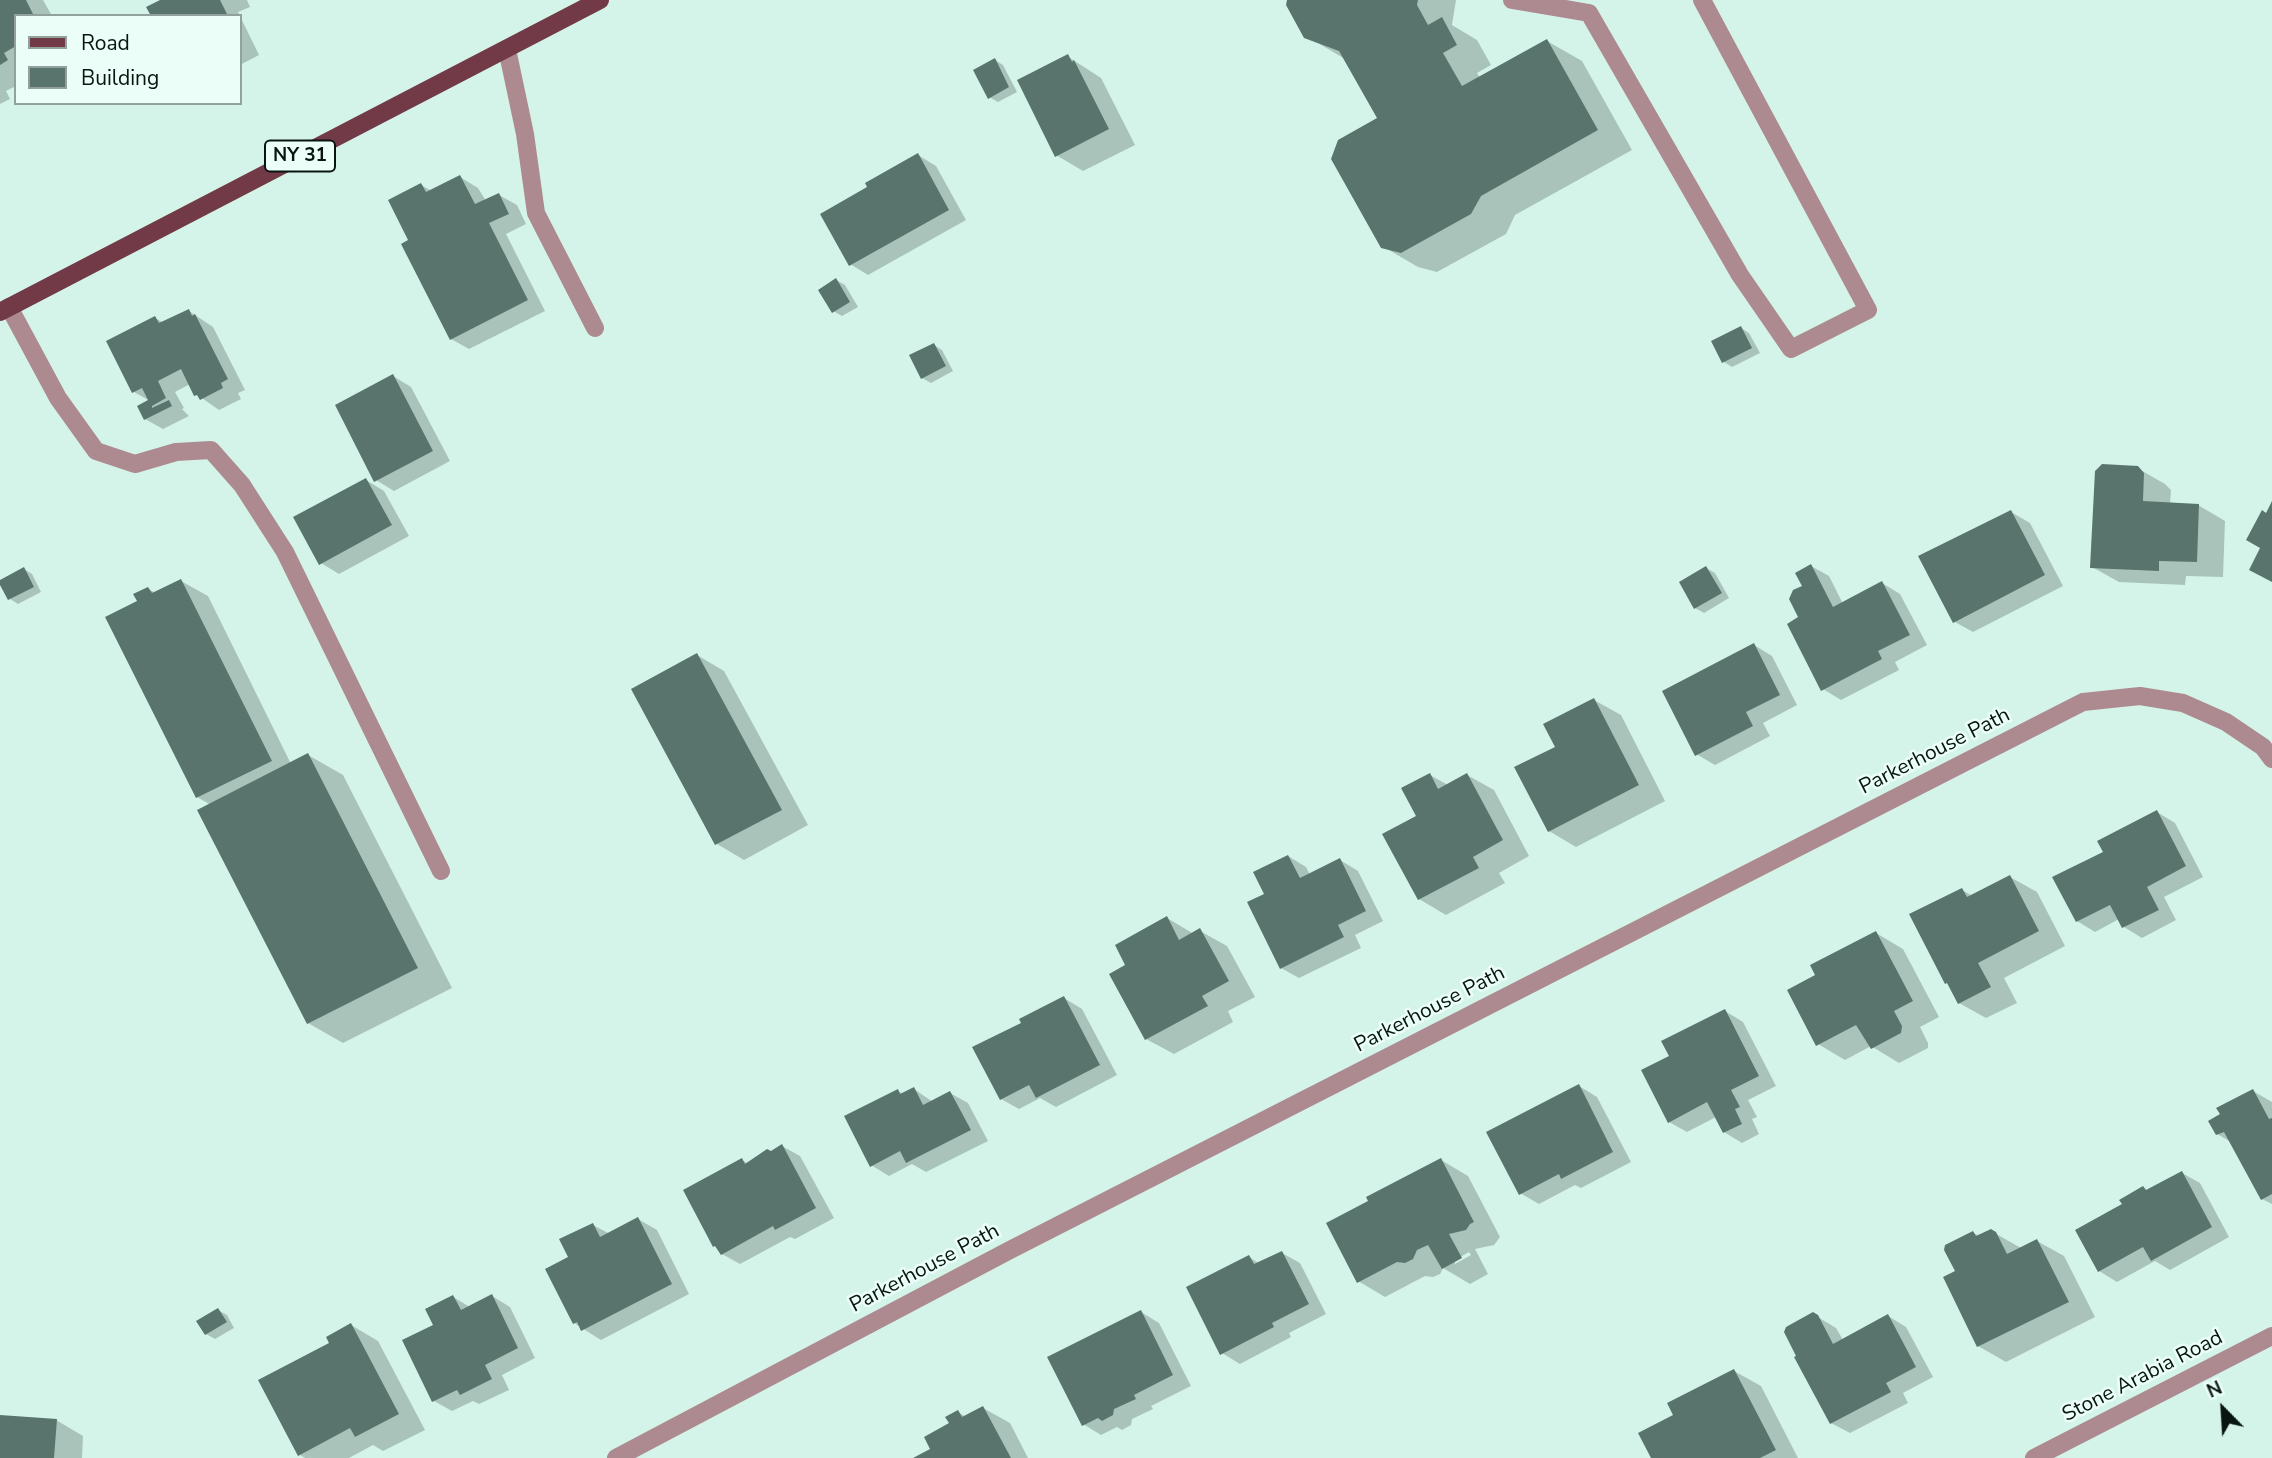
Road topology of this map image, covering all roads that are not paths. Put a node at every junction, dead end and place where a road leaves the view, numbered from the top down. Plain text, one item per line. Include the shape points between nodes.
1 (600, 0) edge
2 (1512, 0) edge
3 (1702, 0) edge
4 (1586, 7) edge
5 (507, 48) junction
6 (5, 310) edge
7 (595, 328) dead end
8 (2272, 759) edge
9 (441, 871) dead end
10 (2272, 1336) edge
11 (616, 1458) edge
12 (2034, 1458) edge

1 - 5 main road, NY 31
2 - 4 street
3 - 4 street via 1868,310 1791,349 1740,275
5 - 6 main road, NY 31
5 - 7 street via 536,213
6 - 9 street via 96,451 135,464 176,452 211,450 242,485 285,552
8 - 11 street, Parkerhouse Path via 2263,747 2226,722 2183,703 2140,696 2083,702 1010,1250
10 - 12 street, Stone Arabia Road

